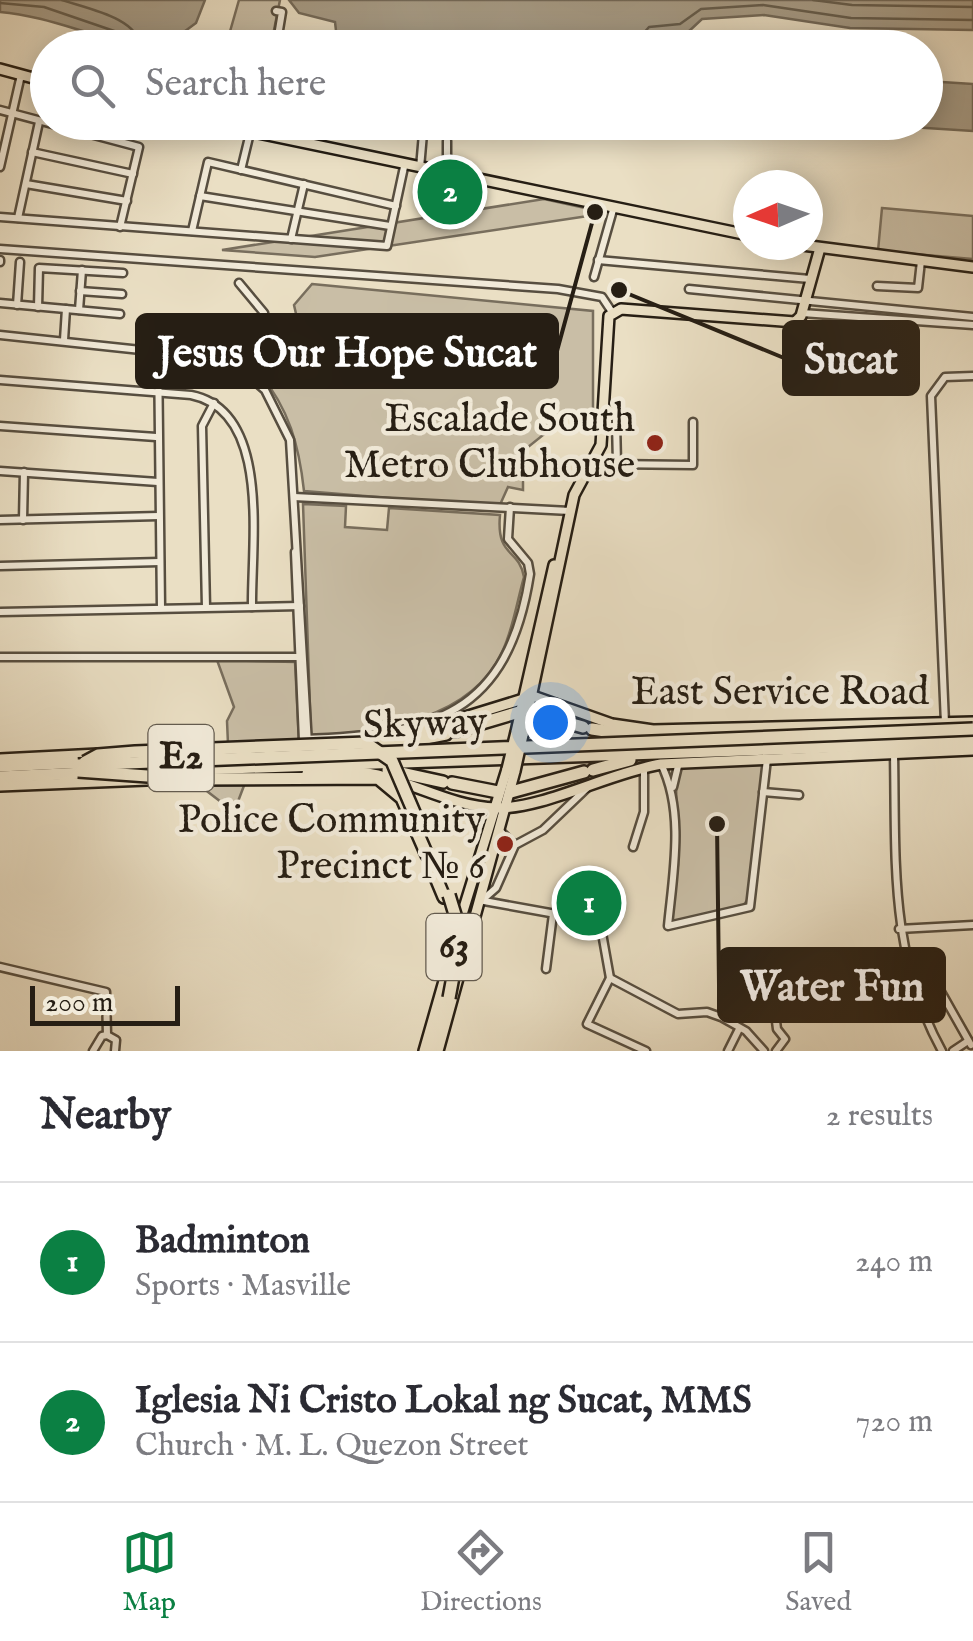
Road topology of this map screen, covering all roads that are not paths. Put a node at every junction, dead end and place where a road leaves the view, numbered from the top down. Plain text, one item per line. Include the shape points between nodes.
1 (276, 11) dead end
2 (279, 30) edge
3 (0, 69) edge
4 (21, 75) junction
5 (30, 77) edge
6 (0, 110) edge
7 (12, 113) junction
8 (30, 119) edge
9 (3, 140) edge
10 (35, 140) edge
11 (112, 140) edge
12 (248, 140) edge
13 (282, 140) edge
14 (422, 140) edge
15 (447, 142) dead end
16 (32, 152) junction
17 (0, 167) edge
18 (404, 167) junction
19 (241, 170) junction
20 (420, 170) junction
21 (133, 174) junction
22 (446, 176) junction
23 (26, 184) junction
24 (304, 184) junction
25 (200, 196) junction
26 (127, 200) junction
27 (396, 206) junction
28 (613, 210) junction
29 (298, 211) junction
30 (0, 217) edge
31 (18, 218) junction
32 (390, 226) junction
33 (120, 227) junction
34 (192, 232) junction
35 (733, 232) edge
36 (290, 239) junction
37 (823, 248) edge
38 (0, 250) edge
39 (598, 260) junction
40 (816, 260) edge
41 (921, 260) junction
42 (20, 262) dead end
43 (973, 267) edge
44 (82, 270) junction
45 (123, 274) dead end
46 (594, 276) dead end
47 (810, 279) junction
48 (239, 284) dead end
49 (876, 286) dead end
50 (689, 289) dead end
51 (80, 291) junction
52 (122, 294) dead end
53 (0, 303) edge
54 (17, 305) junction
55 (38, 307) junction
56 (804, 308) junction
57 (66, 309) junction
58 (79, 310) junction
59 (612, 312) junction
60 (120, 314) dead end
61 (973, 318) edge
62 (973, 326) edge
63 (0, 335) edge
64 (64, 340) junction
65 (158, 350) junction
66 (230, 363) junction
67 (973, 376) edge
68 (0, 380) edge
69 (156, 392) junction
70 (214, 403) junction
71 (616, 422) dead end
72 (693, 422) dead end
73 (0, 426) edge
74 (156, 437) junction
75 (595, 457) junction
76 (617, 464) junction
77 (0, 471) edge
78 (24, 472) junction
79 (158, 482) junction
80 (294, 498) junction
81 (510, 509) junction
82 (570, 512) junction
83 (159, 516) junction
84 (0, 520) edge
85 (24, 520) junction
86 (160, 562) junction
87 (0, 566) edge
88 (298, 606) junction
89 (206, 607) junction
90 (252, 607) junction
91 (161, 608) junction
92 (0, 612) edge
93 (0, 656) edge
94 (300, 657) junction
95 (528, 696) junction
96 (524, 712) junction
97 (946, 723) junction
98 (973, 731) edge
99 (676, 739) junction
100 (309, 743) junction
101 (361, 750) junction
102 (973, 750) edge
103 (894, 753) junction
104 (679, 758) junction
105 (767, 758) junction
106 (661, 764) junction
107 (334, 766) junction
108 (644, 767) junction
109 (78, 768) junction
110 (0, 769) edge
111 (592, 773) junction
112 (0, 786) edge
113 (673, 787) junction
114 (504, 792) junction
115 (763, 792) junction
116 (798, 795) dead end
117 (492, 808) junction
118 (506, 808) junction
119 (487, 826) junction
120 (498, 830) junction
121 (515, 845) junction
122 (633, 847) dead end
123 (437, 872) tunnel mouth
124 (498, 881) junction
125 (482, 884) junction
126 (480, 902) junction
127 (553, 914) junction
128 (973, 925) edge
129 (899, 929) junction
130 (0, 968) edge
131 (546, 969) dead end
132 (932, 976) dead end
133 (610, 978) junction
134 (795, 982) dead end
135 (772, 990) junction
136 (760, 991) dead end
137 (743, 1030) junction
138 (107, 1036) junction
139 (971, 1043) edge
140 (93, 1051) edge
141 (115, 1051) edge
142 (431, 1051) edge
143 (646, 1051) edge
144 (728, 1051) edge
145 (764, 1051) edge
146 (776, 1051) edge
147 (942, 1051) edge
148 (953, 1051) edge
149 (963, 1051) edge

1 - 2 street via 282,12
3 - 4 main road
4 - 5 main road
4 - 7 street
6 - 7 street
7 - 8 street
7 - 9 street
9 - 17 street
10 - 16 street
11 - 21 street via 140,147
12 - 19 street
13 - 18 main road
14 - 20 street
15 - 22 street
16 - 21 street
16 - 23 street
18 - 20 main road
18 - 27 street
19 - 24 street
19 - 25 street via 208,162
20 - 22 main road
21 - 26 street
22 - 28 main road
23 - 26 street
23 - 31 street
24 - 27 street
24 - 29 street
25 - 29 street
25 - 34 street
26 - 33 street
27 - 32 street
28 - 35 main road
28 - 39 street
29 - 32 street
29 - 36 street
30 - 31 street
31 - 33 street
32 - 36 street via 387,246
33 - 34 street
34 - 36 street
37 - 41 main road
38 - 59 street via 558,290 602,297
39 - 46 street
39 - 47 street
40 - 47 main road
41 - 43 main road
41 - 49 street via 918,288
42 - 54 street
44 - 45 street
44 - 51 street
44 - 55 street via 39,268
47 - 56 main road
48 - 66 street via 264,313
50 - 56 street
51 - 52 street
51 - 58 street
53 - 54 street
54 - 55 street
55 - 57 street
56 - 59 main road via 788,322
56 - 61 street
56 - 62 street
57 - 58 street
57 - 64 street
58 - 60 street
59 - 75 main road
63 - 64 street
64 - 65 street
65 - 66 street
65 - 69 street
66 - 80 street via 279,410 290,440
67 - 97 street via 945,377 931,396
68 - 69 street
69 - 70 street
69 - 74 street
70 - 89 street via 202,426
70 - 90 street via 232,417 248,452
71 - 76 street
72 - 76 street via 694,464
73 - 74 street
74 - 79 street
75 - 76 street
75 - 82 main road
77 - 78 street
78 - 79 street
78 - 85 street
79 - 83 street
80 - 81 street
80 - 88 street
81 - 82 street
81 - 100 street via 508,538 530,574 510,648 485,687 454,710 398,730
82 - 95 main road via 550,573
83 - 85 street
83 - 86 street
84 - 85 street
86 - 87 street
86 - 91 street
88 - 90 street
88 - 94 street
89 - 90 street
89 - 91 street
91 - 92 street
93 - 94 street
94 - 100 street
95 - 96 main road, 63
95 - 97 main road, East Service Road via 653,730
95 - 100 main road via 387,740
96 - 99 highway
96 - 101 highway
96 - 114 main road, 63, bridge
97 - 98 main road, East Service Road
98 - 99 highway, E2
98 - 104 highway, E2
98 - 109 highway, Skyway / E2, bridge
99 - 101 highway, E2
100 - 110 main road
101 - 110 highway, E2
102 - 103 main road
103 - 105 main road
103 - 129 street
104 - 105 main road
104 - 106 main road
104 - 107 highway, E2
104 - 111 highway
104 - 113 street
105 - 115 street
106 - 108 main road
106 - 113 street
107 - 110 highway, E2
107 - 114 highway
108 - 111 main road
108 - 122 street via 644,812
109 - 109 highway, bridge via 98,756 135,752 366,743 392,761 430,854 402,798 371,776 189,779
109 - 110 highway, Skyway / E2
111 - 114 highway
111 - 118 main road via 543,800
111 - 121 street via 543,830
112 - 117 main road via 356,772
113 - 115 street via 668,926 750,906
114 - 117 main road, 63
114 - 118 main road, 63
115 - 116 street
117 - 118 main road
117 - 119 main road, 63
118 - 120 main road, 63
119 - 120 main road
119 - 142 main road, 63
120 - 121 street
120 - 125 main road, 63
121 - 124 street
123 - 142 highway, bridge via 461,934
124 - 125 street
124 - 126 street
125 - 126 main road, 63
126 - 127 street
126 - 142 main road, 63
127 - 131 street
127 - 133 street via 600,922
128 - 129 street
129 - 147 street via 914,994
130 - 138 street via 106,992
132 - 139 street
133 - 137 street via 672,1012 707,1012
133 - 143 street via 587,1024
134 - 135 street
135 - 136 street
135 - 146 street via 776,1029 785,1039
137 - 144 street
137 - 145 street
138 - 140 street
138 - 141 street via 116,1040
139 - 148 street
139 - 149 street

